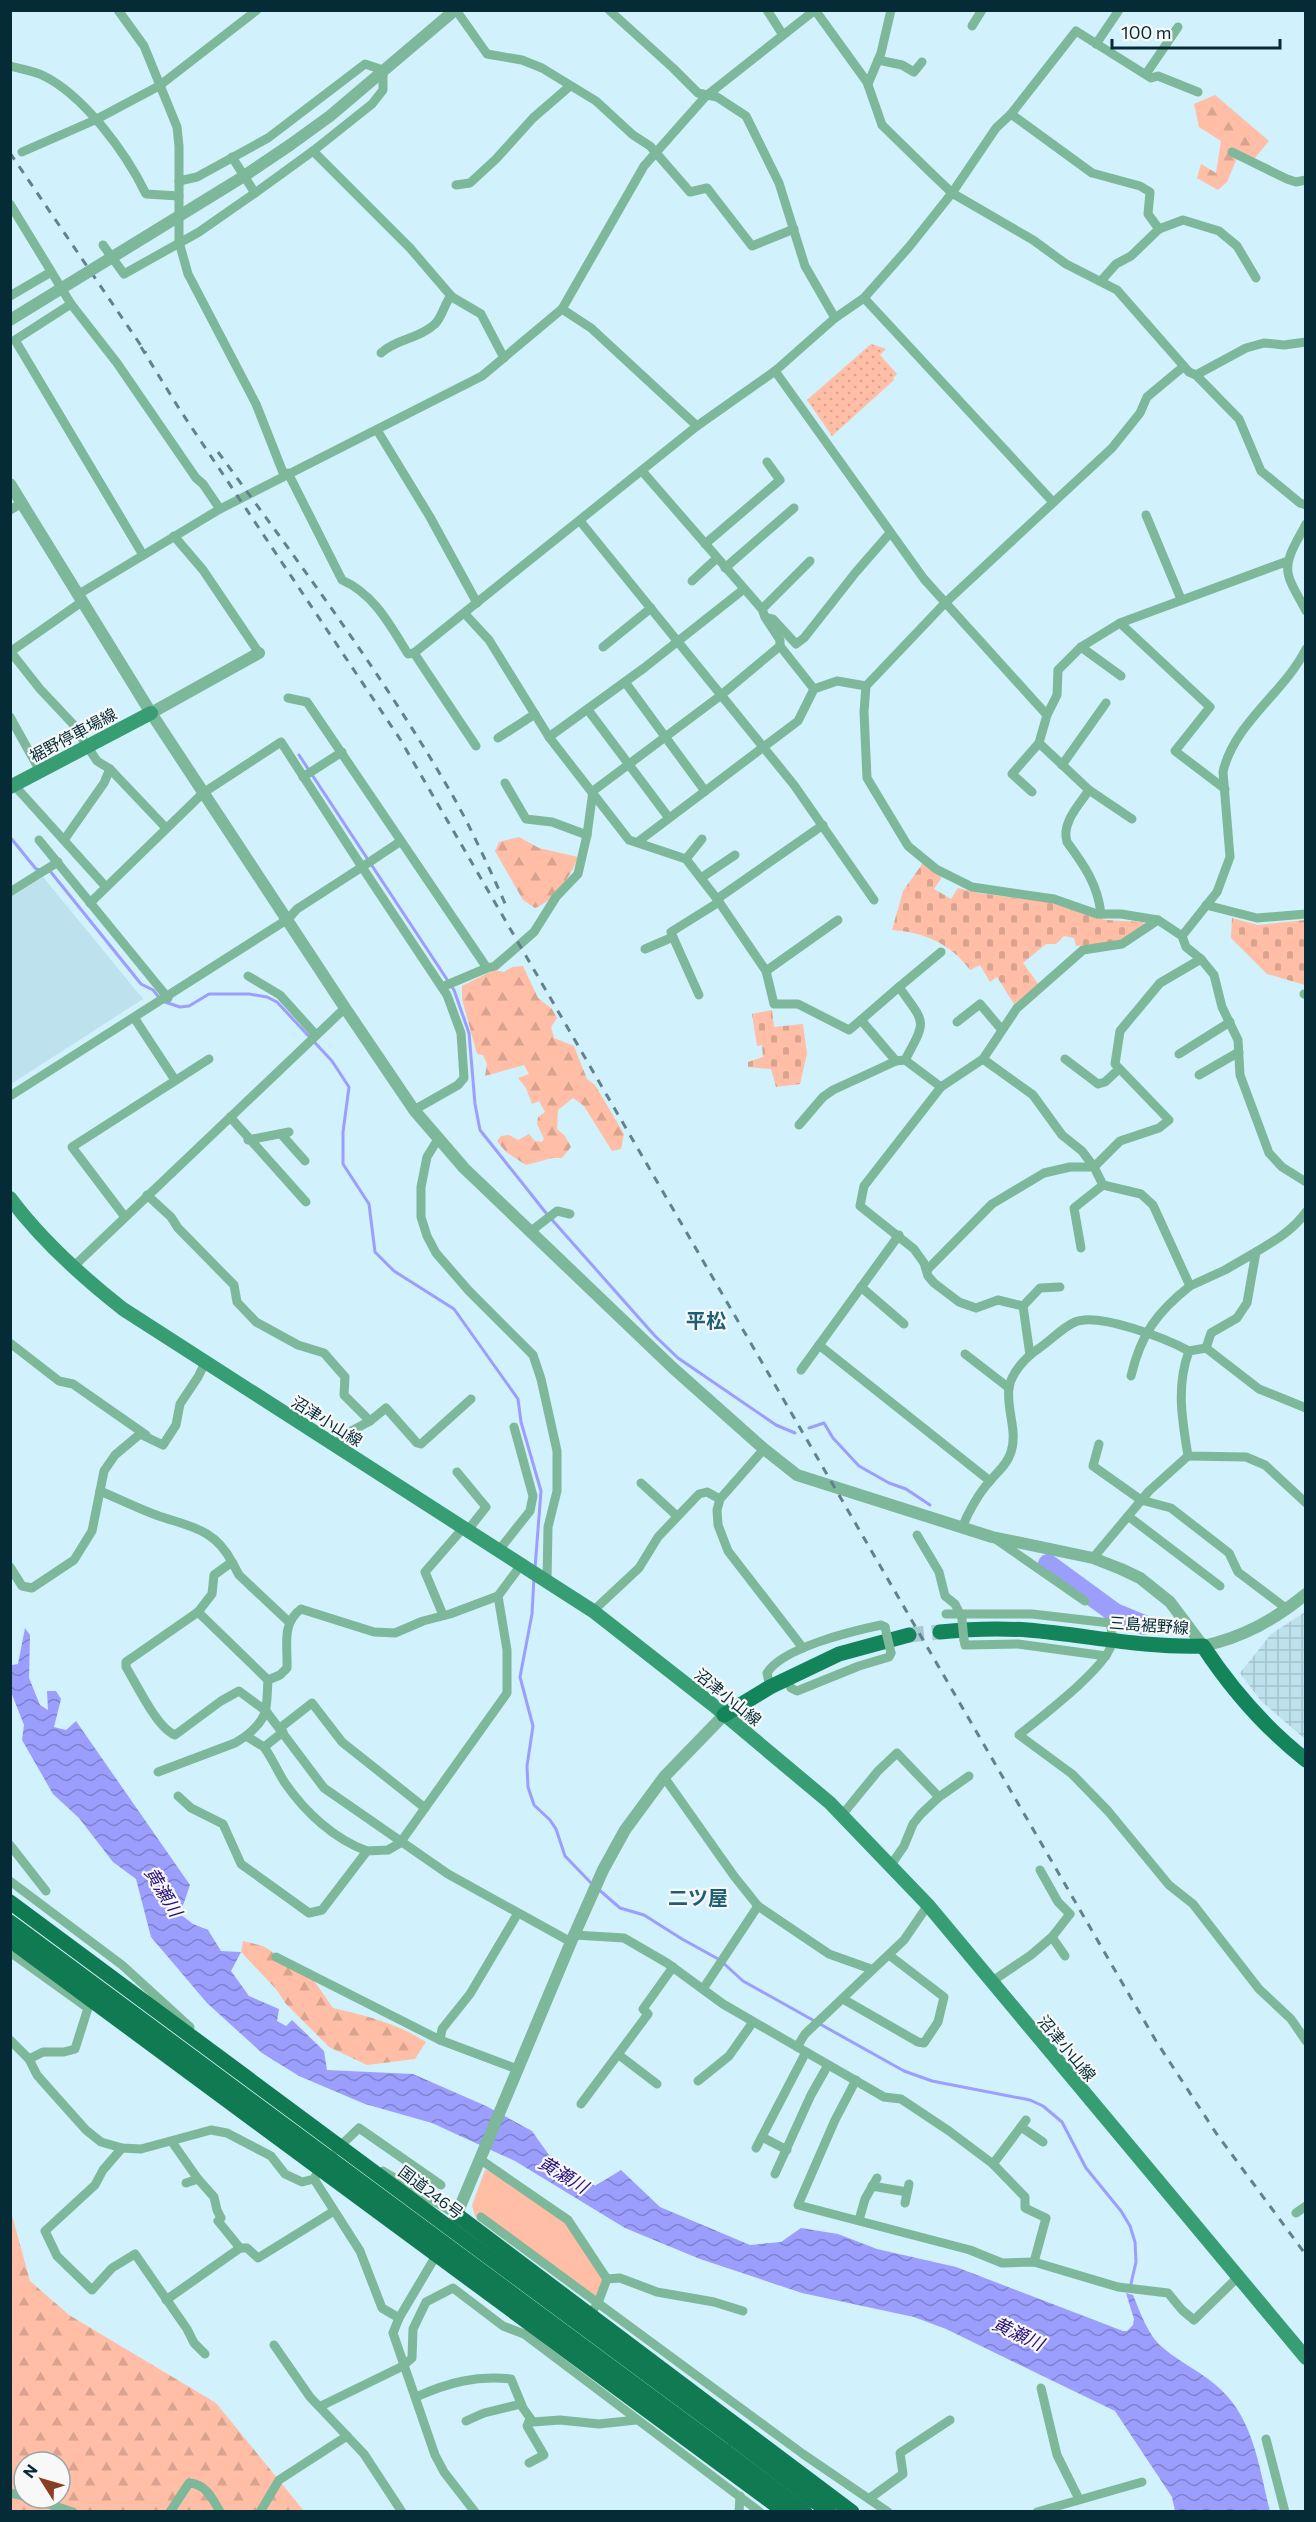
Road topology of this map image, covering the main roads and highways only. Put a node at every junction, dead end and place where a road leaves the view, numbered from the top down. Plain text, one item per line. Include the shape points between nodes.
1 (152, 713) road end
2 (12, 786) edge
3 (10, 1198) edge
4 (940, 1632) tunnel mouth
5 (909, 1635) tunnel mouth
6 (724, 1715) junction
7 (1305, 1760) edge
8 (10, 1902) edge
9 (10, 1922) edge
10 (10, 1941) edge
11 (457, 2215) road end
12 (1305, 2358) edge
13 (729, 2445) junction
14 (785, 2511) edge
15 (805, 2511) edge
16 (829, 2511) edge
17 (852, 2511) edge

1 - 2 main road, 裾野停車場線
3 - 6 main road, 沼津小山線 via 72,1268 123,1309 593,1611
4 - 7 main road, 三島裾野線 via 1029,1630 1164,1647 1203,1646 1237,1695
5 - 6 main road via 839,1654 786,1678
6 - 12 main road, 沼津小山線 via 842,1815 928,1905
8 - 13 highway, 国道246号, bridge
9 - 13 highway, 国道246号, bridge
10 - 14 highway via 316,2174 437,2254
11 - 17 highway via 593,2309
13 - 15 highway, 国道246号
13 - 16 highway, 国道246号

